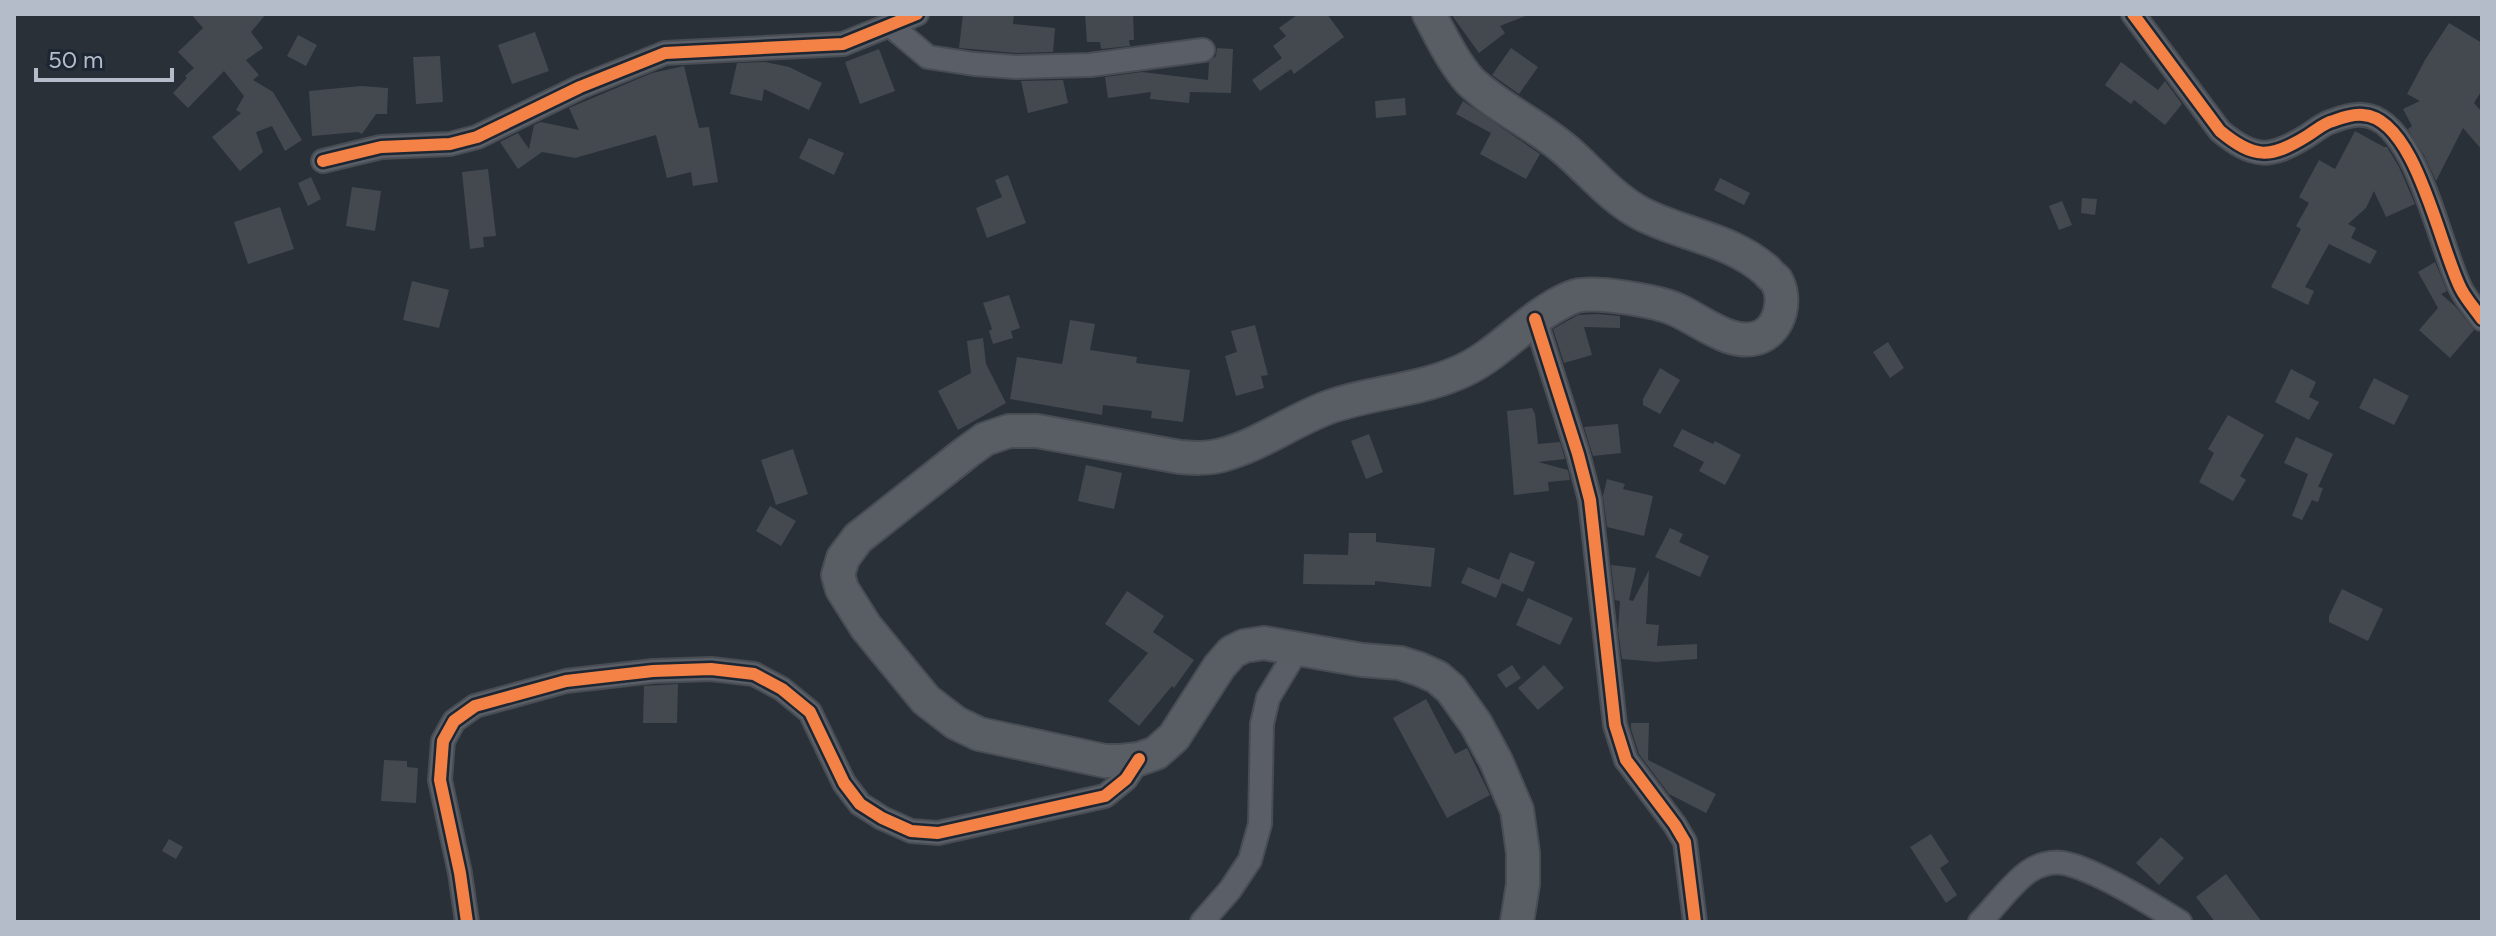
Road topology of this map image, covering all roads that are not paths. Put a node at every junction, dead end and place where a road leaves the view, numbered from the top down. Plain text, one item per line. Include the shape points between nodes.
1 (917, 14) edge
2 (1429, 14) edge
3 (2133, 14) edge
4 (891, 26) junction
5 (1203, 50) dead end
6 (323, 161) dead end
7 (1535, 319) junction
8 (2482, 319) edge
9 (1297, 650) junction
10 (1139, 759) junction
11 (467, 922) edge
12 (1202, 922) edge
13 (1517, 922) edge
14 (1695, 922) edge
15 (1980, 922) edge
16 (2180, 922) edge

1 - 4 street
2 - 7 main road via 1469,79 1490,97 1542,131 1642,214 1753,259 1776,279 1781,301 1777,325 1745,340 1675,308 1599,295 1578,295
3 - 8 street via 2220,131 2239,147 2258,154 2288,148 2331,121 2364,115 2400,138 2461,290
4 - 5 street via 928,57 974,64 1090,65
4 - 6 street via 843,44 665,53 477,137 450,144 381,147
7 - 10 main road via 1498,350 1454,375 1334,405 1222,455 1180,457 1037,431 1009,431 985,439 858,538 843,558 838,575 842,589 866,627 926,700 956,723 997,740 1105,761
7 - 14 street via 1590,500 1615,725 1626,760 1685,842
9 - 10 main road via 1264,643 1232,652 1174,737
9 - 12 street via 1268,698 1262,724 1260,824 1250,860
9 - 13 main road via 1400,663 1437,677 1451,689 1476,724 1517,810 1523,884
10 - 11 street via 1105,796 938,833 911,831 860,804 844,783 810,712 754,674 653,671 566,681 475,706 454,721 443,741 440,780
15 - 16 street via 2028,872 2060,862

